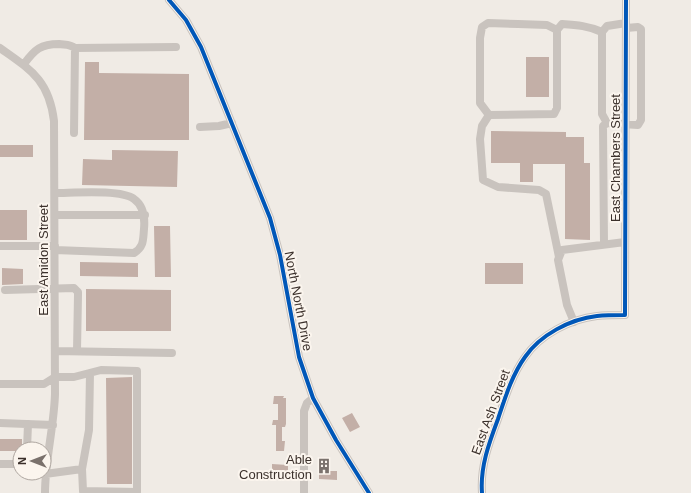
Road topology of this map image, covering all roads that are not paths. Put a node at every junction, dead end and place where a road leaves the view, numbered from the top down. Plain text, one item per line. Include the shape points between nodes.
1 (169, 0) edge
2 (626, 0) edge
3 (626, 26) junction
4 (557, 30) junction
5 (602, 32) junction
6 (176, 47) dead end
7 (0, 48) edge
8 (75, 48) junction
9 (24, 64) junction
10 (489, 115) junction
11 (232, 123) junction
12 (607, 123) junction
13 (626, 124) junction
14 (200, 127) dead end
15 (74, 133) dead end
16 (55, 193) junction
17 (55, 215) junction
18 (145, 215) junction
19 (625, 242) junction
20 (604, 244) junction
21 (0, 246) edge
22 (55, 248) junction
23 (559, 257) junction
24 (54, 289) junction
25 (5, 290) dead end
26 (625, 315) joint
27 (574, 322) junction
28 (55, 351) junction
29 (77, 351) junction
30 (172, 353) dead end
31 (90, 373) junction
32 (55, 377) junction
33 (0, 384) edge
34 (313, 398) junction
35 (0, 423) edge
36 (28, 424) junction
37 (53, 425) junction
38 (27, 441) edge
39 (50, 441) edge
40 (0, 464) edge
41 (12, 464) edge
42 (82, 468) junction
43 (52, 473) edge
44 (45, 481) edge
45 (45, 493) edge
46 (304, 493) edge
47 (369, 493) edge
48 (482, 493) edge

1 - 11 street, North North Drive via 195,35
2 - 3 street, East Chambers Street
3 - 5 street via 607,26
3 - 13 street, East Chambers Street
3 - 13 street via 641,29 641,120 638,126
4 - 5 street via 562,24 592,27
4 - 10 street via 557,108 554,114
4 - 10 street via 547,25 488,23 482,27 480,103
5 - 12 street via 602,114
6 - 8 street
7 - 9 street, East Amidon Street
8 - 9 street via 69,45 47,44 37,50
8 - 15 street
9 - 16 street, East Amidon Street via 44,86 52,106 55,134
10 - 23 street via 482,126 480,139 483,180 498,187 539,190 546,194
11 - 14 street
11 - 34 street, North North Drive via 275,233 299,357
12 - 13 street
12 - 20 street via 603,126
13 - 19 street, East Chambers Street
16 - 17 street, East Amidon Street
16 - 18 street via 116,193 134,198
17 - 18 street
17 - 22 street, East Amidon Street
18 - 22 street via 143,243 134,253
19 - 20 street
19 - 26 street, East Chambers Street
20 - 23 street via 562,250
21 - 22 street
22 - 24 street, East Amidon Street
23 - 27 street via 567,305
24 - 25 street
24 - 28 street, East Amidon Street
24 - 29 street via 74,288 78,292
26 - 27 street, East Ash Street via 597,316
27 - 48 street, East Ash Street via 558,329 530,349 517,370 487,450
28 - 29 street
28 - 32 street, East Amidon Street
29 - 30 street
31 - 32 street via 74,377
31 - 42 street via 89,430
31 - 42 street via 100,370 136,371 137,492 83,491
32 - 33 street via 44,384
32 - 37 street, East Amidon Street
34 - 46 street via 307,403 304,411
34 - 47 street, North North Drive
35 - 36 street
36 - 37 street
36 - 38 street
37 - 39 street, East Amidon Street
40 - 41 street
42 - 43 street
44 - 45 street, East Amidon Street

